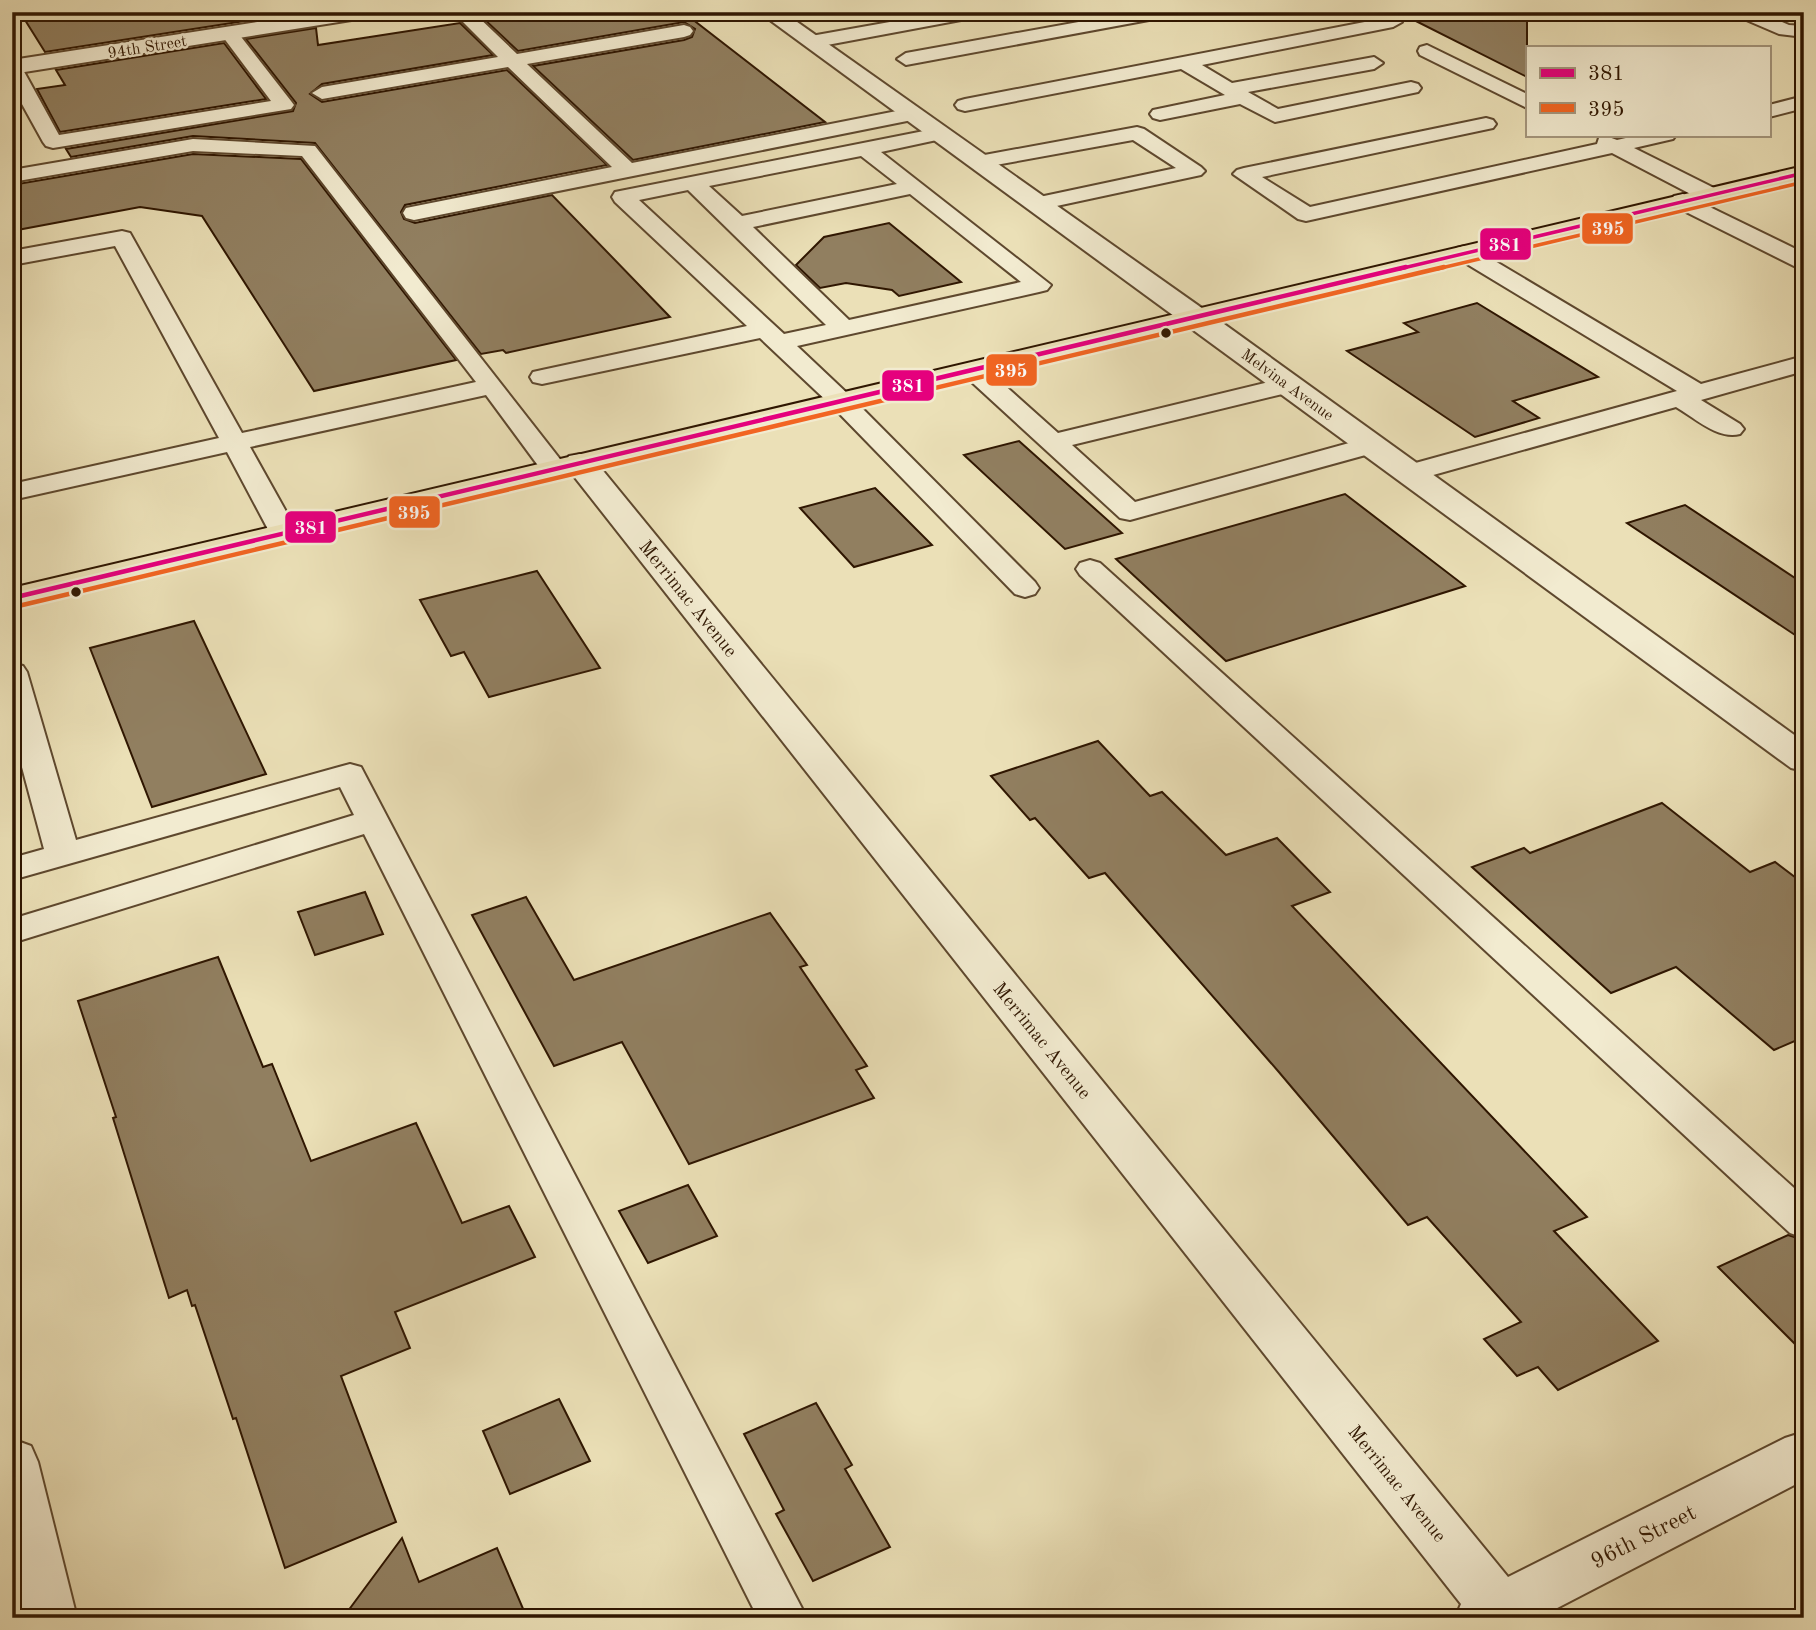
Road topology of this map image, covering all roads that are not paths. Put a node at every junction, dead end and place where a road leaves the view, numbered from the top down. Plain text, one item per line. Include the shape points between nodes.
1 (364, 12) edge
2 (462, 12) edge
3 (769, 12) edge
4 (977, 12) edge
5 (1165, 12) edge
6 (1374, 12) edge
7 (1742, 12) edge
8 (684, 31) dead end
9 (1804, 32) edge
10 (229, 33) junction
11 (811, 42) junction
12 (1427, 51) dead end
13 (906, 60) dead end
14 (513, 61) junction
15 (1185, 63) junction
16 (1374, 63) dead end
17 (12, 67) edge
18 (1411, 88) dead end
19 (322, 93) dead end
20 (1237, 93) junction
21 (1526, 101) edge
22 (1804, 103) edge
23 (965, 105) dead end
24 (1770, 111) edge
25 (912, 114) junction
26 (1160, 114) dead end
27 (1286, 114) junction
28 (1486, 124) dead end
29 (1306, 127) dead end
30 (939, 134) junction
31 (1594, 136) edge
32 (1662, 136) edge
33 (1326, 139) dead end
34 (1615, 147) junction
35 (865, 149) junction
36 (1346, 152) junction
37 (979, 162) junction
38 (627, 170) junction
39 (1804, 173) edge
40 (12, 176) edge
41 (693, 183) junction
42 (914, 187) junction
43 (1710, 195) junction
44 (1683, 201) junction
45 (1038, 204) junction
46 (414, 213) dead end
47 (737, 224) junction
48 (1465, 253) junction
49 (12, 258) edge
50 (1804, 263) edge
51 (1196, 317) junction
52 (843, 328) junction
53 (771, 336) junction
54 (1804, 363) edge
55 (973, 370) junction
56 (542, 377) dead end
57 (1290, 385) junction
58 (492, 386) junction
59 (1689, 395) junction
60 (841, 401) junction
61 (1731, 429) dead end
62 (1052, 442) junction
63 (236, 443) junction
64 (1371, 445) junction
65 (567, 466) junction
66 (1410, 473) junction
67 (12, 492) edge
68 (284, 533) junction
69 (1090, 569) dead end
70 (1025, 588) dead end
71 (12, 597) edge
72 (12, 672) edge
73 (1804, 760) edge
74 (373, 820) junction
75 (63, 855) junction
76 (12, 869) edge
77 (12, 931) edge
78 (1804, 1222) edge
79 (1804, 1454) edge
80 (12, 1462) edge
81 (1496, 1615) edge
82 (49, 1618) edge
83 (783, 1618) edge

1 - 10 street, 94th Street
2 - 14 lane
3 - 11 street, Melvina Avenue
4 - 11 lane
5 - 13 lane
6 - 15 lane via 1393,22
7 - 9 lane via 1785,30
8 - 14 lane
10 - 17 street, 94th Street
10 - 17 lane via 284,105 53,142
11 - 25 street, Melvina Avenue
12 - 21 lane
14 - 19 lane
14 - 38 lane
15 - 20 lane
15 - 23 lane
16 - 20 lane
18 - 27 lane
20 - 26 lane
20 - 27 lane via 1275,116
22 - 24 lane
25 - 30 street, Melvina Avenue
25 - 38 lane
27 - 29 lane
28 - 36 lane
30 - 35 lane
30 - 37 street, Melvina Avenue
31 - 34 lane
32 - 34 lane
33 - 36 lane
34 - 36 lane via 1306,214 1244,174
34 - 43 lane
35 - 41 lane
35 - 42 lane
37 - 45 street, Melvina Avenue
37 - 45 lane via 1137,133 1194,171
38 - 46 lane
39 - 43 main road
40 - 58 lane via 193,145 308,150
41 - 47 lane
41 - 53 lane via 623,197
42 - 47 lane
42 - 52 lane via 1039,285
43 - 44 main road
44 - 48 main road
44 - 50 street
45 - 51 street, Melvina Avenue
47 - 52 lane
48 - 51 main road
48 - 59 lane
49 - 63 lane via 122,238
51 - 55 main road
51 - 57 street, Melvina Avenue
52 - 53 lane
53 - 56 lane
53 - 60 lane
54 - 59 lane
55 - 60 main road
55 - 62 lane
57 - 62 lane
57 - 64 street, Melvina Avenue
58 - 63 lane
58 - 65 lane
59 - 61 lane
59 - 66 lane
60 - 65 main road
60 - 70 lane
62 - 64 lane via 1130,512
63 - 67 lane
63 - 68 lane
64 - 66 street, Melvina Avenue
65 - 68 main road
65 - 81 street, Merrimac Avenue
66 - 73 street, Melvina Avenue
68 - 71 main road
69 - 78 lane
72 - 75 lane
74 - 75 lane via 350,774
74 - 77 lane
74 - 83 lane
75 - 76 lane
79 - 81 street, 96th Street
80 - 82 street

